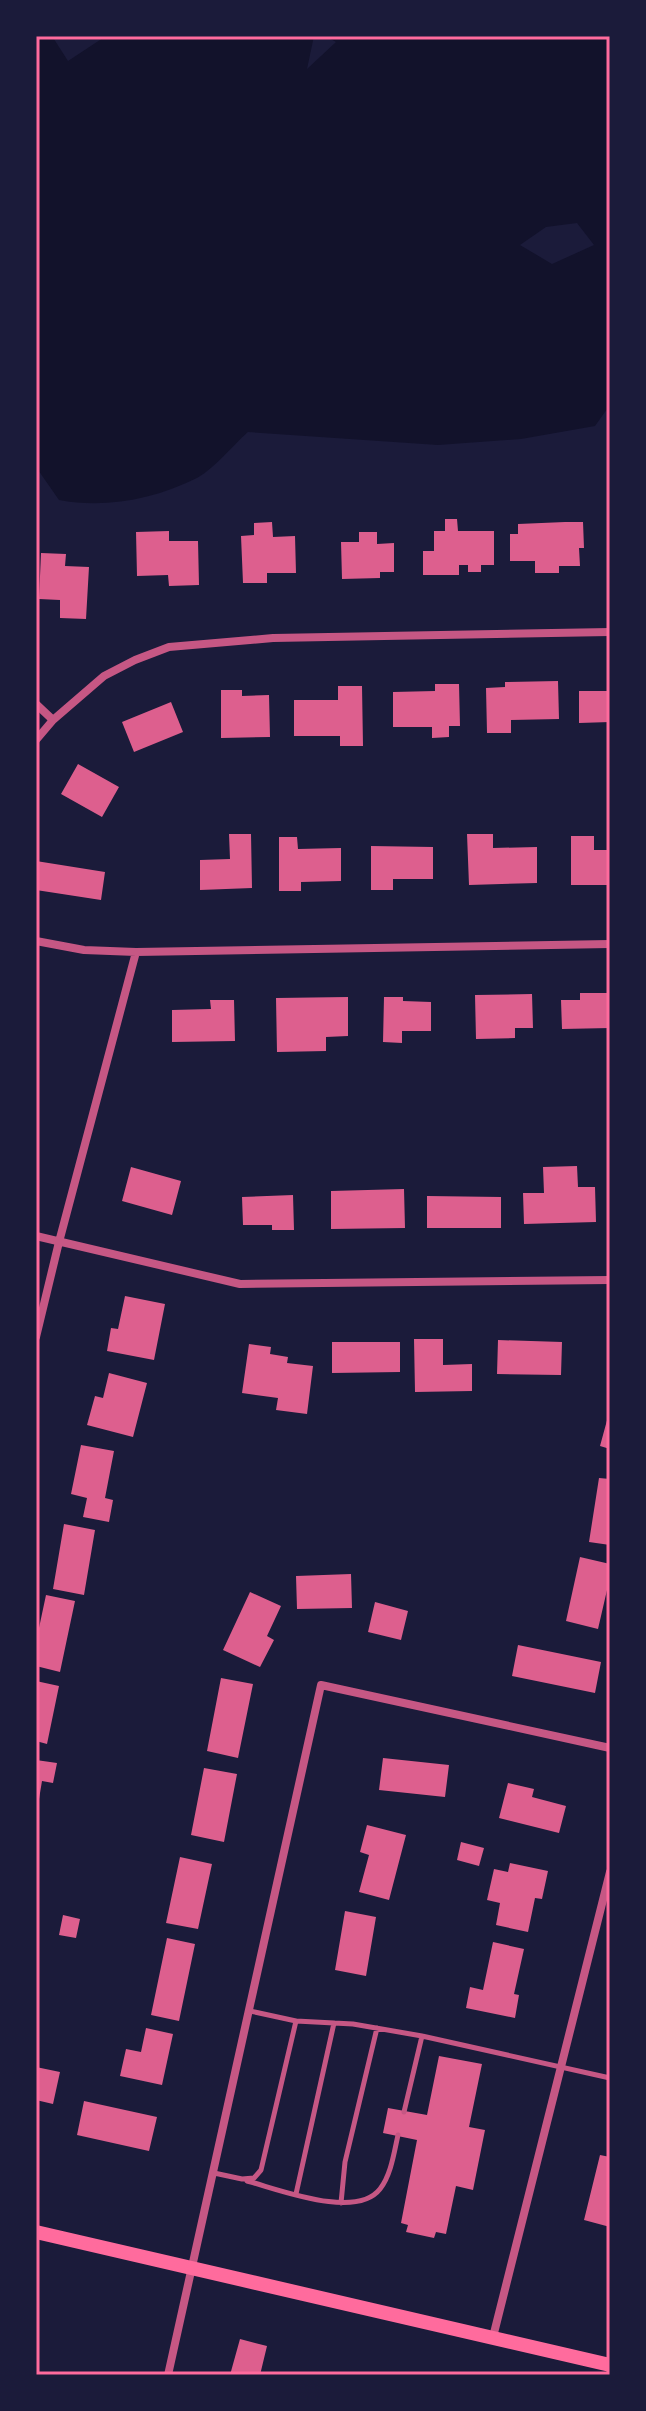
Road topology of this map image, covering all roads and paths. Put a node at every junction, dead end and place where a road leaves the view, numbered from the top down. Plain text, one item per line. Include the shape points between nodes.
1 (610, 632) edge
2 (36, 704) edge
3 (53, 720) junction
4 (36, 740) edge
5 (36, 941) edge
6 (610, 944) edge
7 (136, 952) junction
8 (36, 1236) edge
9 (59, 1242) junction
10 (610, 1280) edge
11 (36, 1337) edge
12 (610, 1748) edge
13 (610, 1872) edge
14 (250, 2011) junction
15 (296, 2021) junction
16 (334, 2023) junction
17 (377, 2028) junction
18 (422, 2036) junction
19 (562, 2066) junction
20 (610, 2078) edge
21 (404, 2112) dead end
22 (398, 2135) dead end
23 (214, 2173) junction
24 (242, 2179) junction
25 (296, 2194) junction
26 (341, 2203) junction
27 (36, 2232) edge
28 (192, 2269) junction
29 (493, 2337) junction
30 (610, 2365) edge
31 (168, 2375) edge

1 - 3 street via 273,638 169,647 104,676
2 - 3 street
3 - 4 street
5 - 7 street
6 - 7 street
7 - 9 street
8 - 9 street
9 - 10 street via 240,1284
9 - 11 street
12 - 14 street via 321,1685
13 - 19 street
14 - 15 lane
14 - 23 street
15 - 16 lane
15 - 24 lane via 261,2170 254,2178
16 - 17 lane
16 - 25 lane
17 - 18 lane
17 - 26 lane via 345,2162
18 - 19 lane
18 - 21 lane
19 - 20 lane
19 - 29 street
22 - 26 lane via 383,2186 374,2196
23 - 24 lane
23 - 28 street
24 - 25 lane
25 - 26 lane
27 - 28 main road
28 - 29 main road
28 - 31 street
29 - 30 main road

